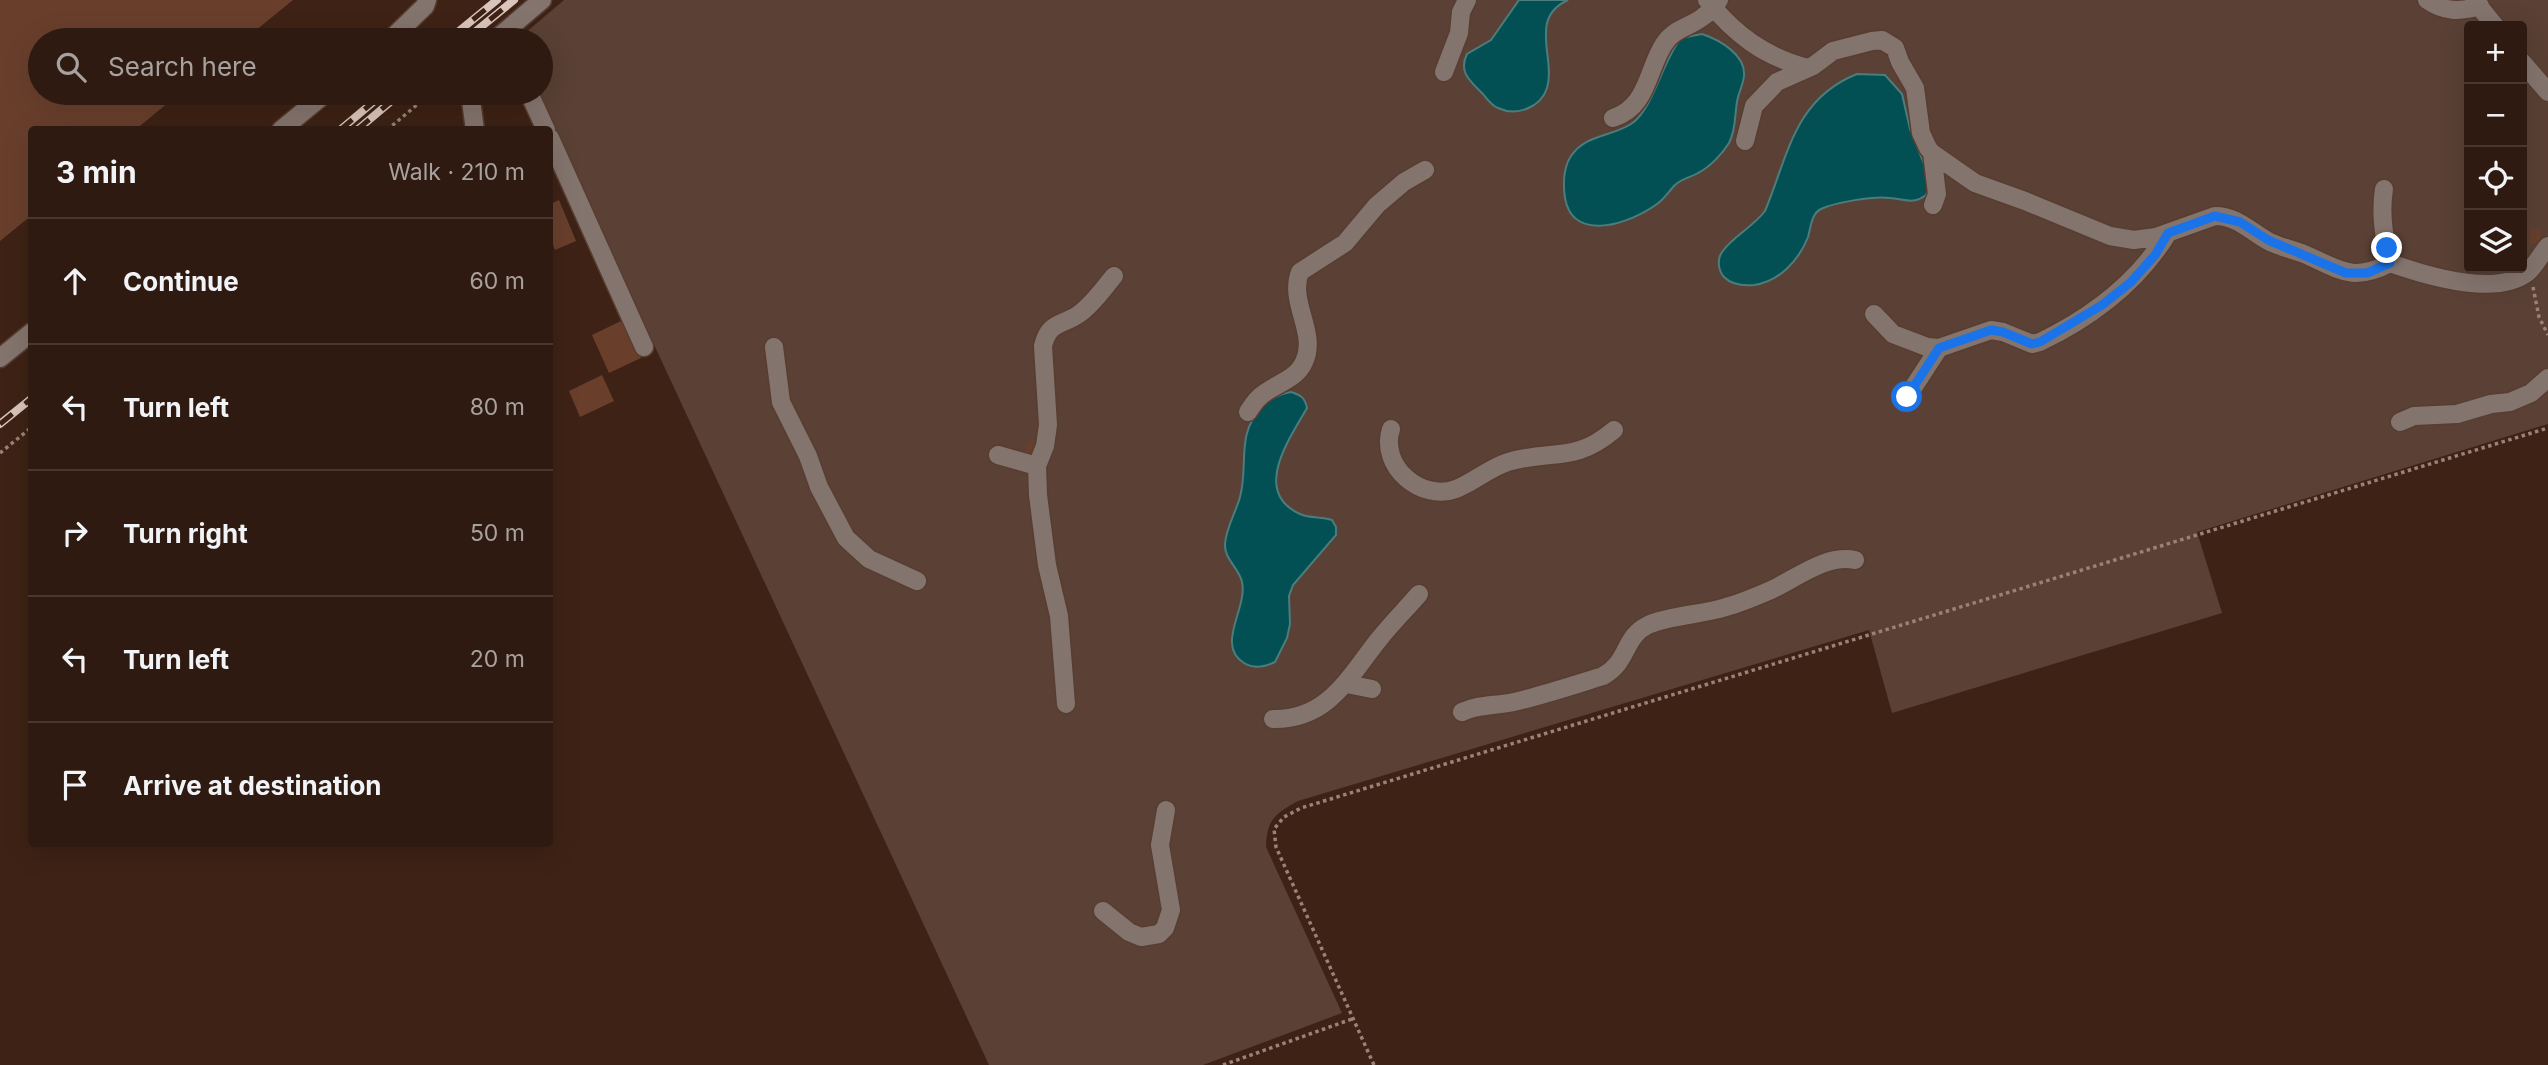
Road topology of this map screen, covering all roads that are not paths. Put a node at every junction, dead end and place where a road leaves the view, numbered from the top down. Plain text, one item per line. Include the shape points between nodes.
1 (428, 0) edge
2 (542, 0) edge
3 (1466, 0) edge
4 (2427, 0) edge
5 (1713, 2) edge
6 (2477, 3) edge
7 (2491, 21) edge
8 (402, 28) edge
9 (511, 28) edge
10 (1808, 68) junction
11 (2527, 68) edge
12 (1444, 72) dead end
13 (2548, 92) edge
14 (311, 105) edge
15 (472, 105) edge
16 (535, 105) edge
17 (1614, 118) dead end
18 (286, 126) edge
19 (475, 126) edge
20 (544, 126) edge
21 (1745, 141) dead end
22 (553, 145) edge
23 (1932, 153) junction
24 (1425, 170) dead end
25 (2384, 188) dead end
26 (1933, 205) dead end
27 (2168, 233) junction
28 (2548, 246) edge
29 (2390, 263) junction
30 (1114, 276) dead end
31 (1874, 314) dead end
32 (28, 335) edge
33 (774, 346) dead end
34 (644, 348) dead end
35 (1939, 348) junction
36 (0, 358) edge
37 (2548, 378) edge
38 (1907, 397) dead end
39 (1248, 412) dead end
40 (2400, 422) dead end
41 (1391, 429) dead end
42 (1614, 430) dead end
43 (998, 454) dead end
44 (1037, 466) junction
45 (1856, 560) dead end
46 (917, 580) dead end
47 (1419, 594) dead end
48 (1347, 684) junction
49 (1372, 689) dead end
50 (1066, 704) dead end
51 (1462, 712) dead end
52 (1273, 719) dead end
53 (1166, 810) dead end
54 (1103, 911) dead end

1 - 8 street
2 - 9 street
3 - 12 street via 1460,33
4 - 6 street via 2449,11
5 - 10 street via 1763,51
5 - 17 street via 1704,17 1670,35 1639,100
6 - 7 street
10 - 21 street via 1769,88 1754,106
10 - 23 street via 1833,51 1872,40 1891,45 1915,88 1921,133
11 - 13 street
14 - 18 street
15 - 19 street
16 - 20 street
22 - 34 street
23 - 26 street via 1937,194
23 - 27 street via 1975,183 2109,236 2134,240
24 - 39 street via 1377,205 1345,243 1300,272 1296,290 1307,334 1304,364 1260,396
25 - 29 street via 2382,224
27 - 29 street via 2222,216 2346,273 2367,273
27 - 35 street via 2131,282 2050,337 2032,344 1991,330
28 - 29 street via 2528,272 2501,283 2430,275
30 - 44 street via 1088,307 1051,327 1046,335 1048,425
31 - 35 street via 1901,338
32 - 36 street
33 - 46 street via 781,402 846,538 869,559
35 - 38 street
37 - 40 street via 2531,393 2510,402
41 - 42 street via 1390,450 1396,470 1419,485 1446,492 1508,462 1587,449
43 - 44 street
44 - 50 street via 1044,546 1059,616
45 - 51 street via 1816,566 1727,607 1649,625 1636,634 1614,670 1603,676 1531,698
47 - 48 street via 1380,637
48 - 49 street
48 - 52 street via 1299,716
53 - 54 street via 1160,845 1171,910 1165,928 1159,934 1141,937

